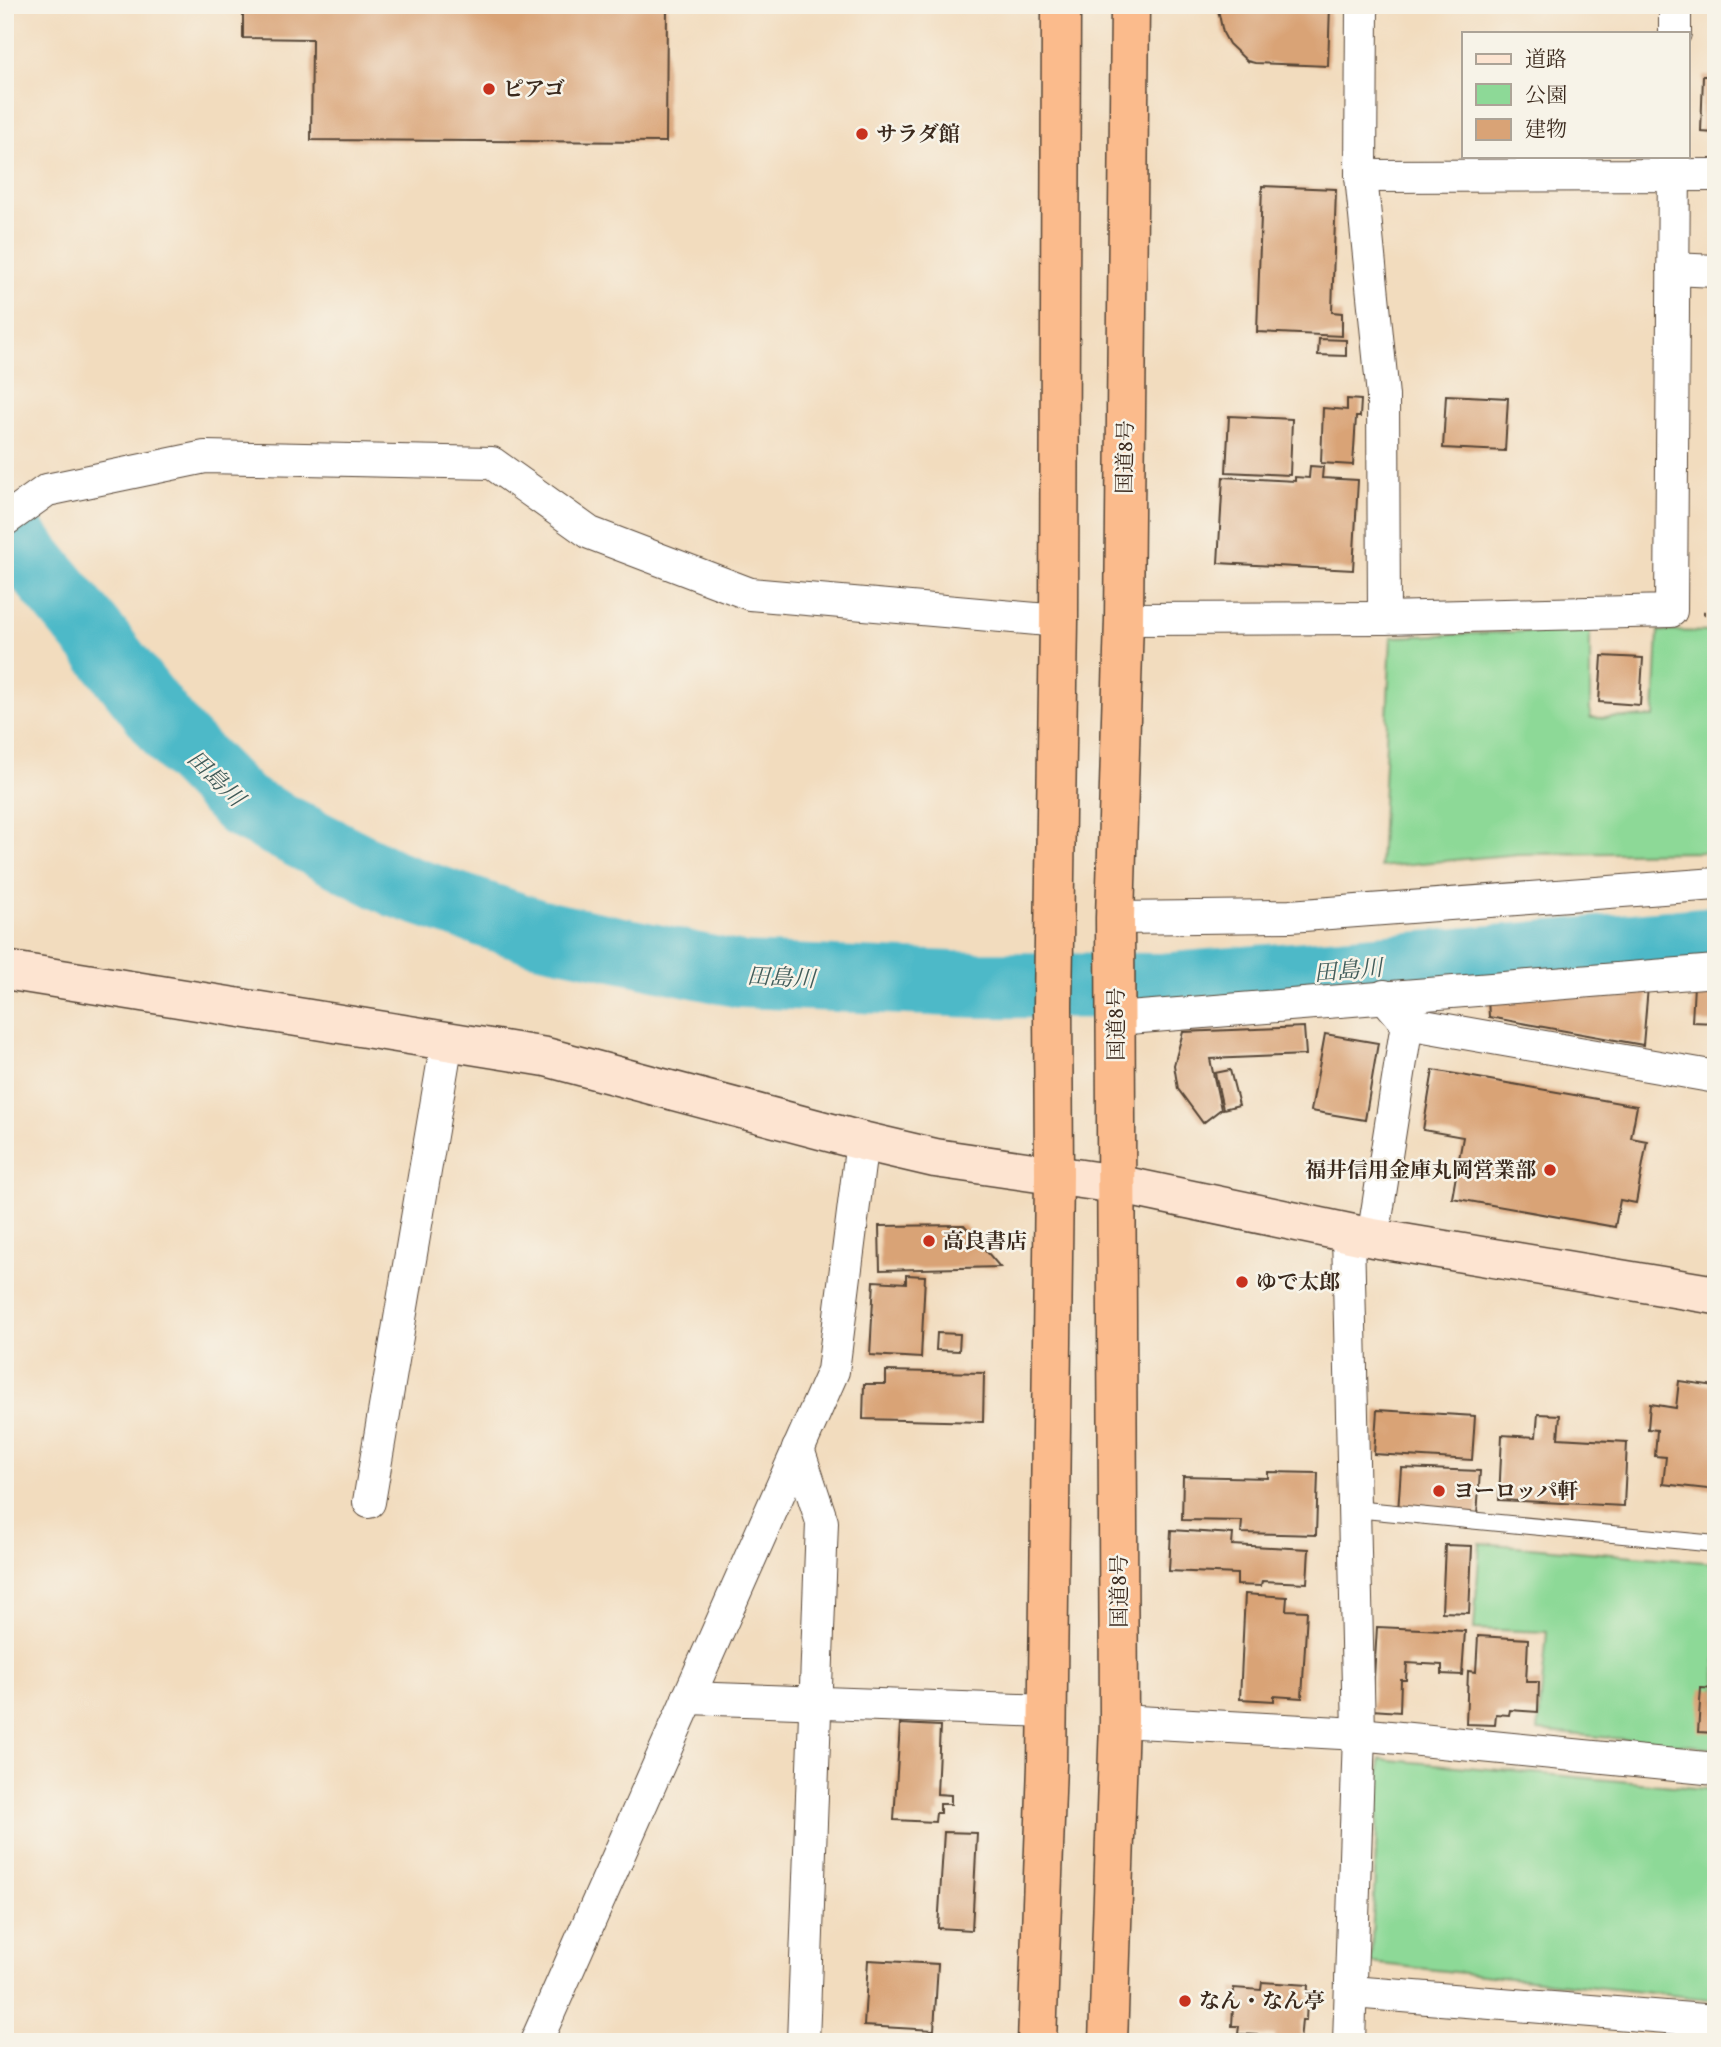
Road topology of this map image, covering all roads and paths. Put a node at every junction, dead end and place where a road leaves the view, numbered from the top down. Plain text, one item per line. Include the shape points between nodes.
1 (1061, 5) edge
2 (1130, 5) edge
3 (1362, 5) edge
4 (1675, 5) edge
5 (1675, 32) edge
6 (1673, 165) edge
7 (1716, 175) edge
8 (1362, 176) junction
9 (1673, 270) junction
10 (1716, 271) edge
11 (5, 520) edge
12 (1384, 618) junction
13 (1124, 619) junction
14 (1059, 621) junction
15 (1716, 884) edge
16 (1116, 926) junction
17 (5, 970) edge
18 (1716, 971) edge
19 (1384, 996) junction
20 (1116, 1009) junction
21 (1407, 1023) junction
22 (447, 1041) junction
23 (1716, 1077) edge
24 (862, 1141) junction
25 (1054, 1174) junction
26 (1116, 1184) junction
27 (1360, 1236) junction
28 (1716, 1295) edge
29 (798, 1449) junction
30 (369, 1502) dead end
31 (1354, 1509) junction
32 (1716, 1545) edge
33 (688, 1698) junction
34 (815, 1701) junction
35 (1048, 1711) junction
36 (1119, 1720) junction
37 (1359, 1734) junction
38 (1716, 1769) edge
39 (1352, 1992) junction
40 (1716, 2021) edge
41 (536, 2042) edge
42 (803, 2042) edge
43 (1037, 2042) edge
44 (1108, 2042) edge
45 (1349, 2042) edge

1 - 14 highway
2 - 13 highway, 国道8号
3 - 8 street
4 - 5 street
6 - 7 street
6 - 8 street
6 - 9 street
8 - 12 street via 1383,396
9 - 10 street
9 - 12 street via 1671,611
11 - 14 street via 47,490 205,457 492,463 590,533 750,594
12 - 13 street
13 - 16 highway, 国道8号
14 - 25 highway
15 - 16 street
16 - 20 highway, 国道8号
17 - 22 street
18 - 19 street
19 - 20 street
19 - 21 street
20 - 26 highway, 国道8号
21 - 23 street
21 - 27 street
22 - 24 street via 546,1057
22 - 30 street
24 - 25 street via 936,1158
24 - 29 street via 833,1371
25 - 26 street
25 - 35 highway
26 - 27 street
26 - 36 highway, 国道8号
27 - 28 street
27 - 31 street
29 - 33 street
29 - 34 street via 822,1522
31 - 32 lane
31 - 37 street
33 - 34 street
33 - 41 street
34 - 35 street
34 - 42 street
35 - 43 highway
36 - 37 street
36 - 44 highway, 国道8号
37 - 38 street
37 - 39 street
39 - 40 street
39 - 45 street

